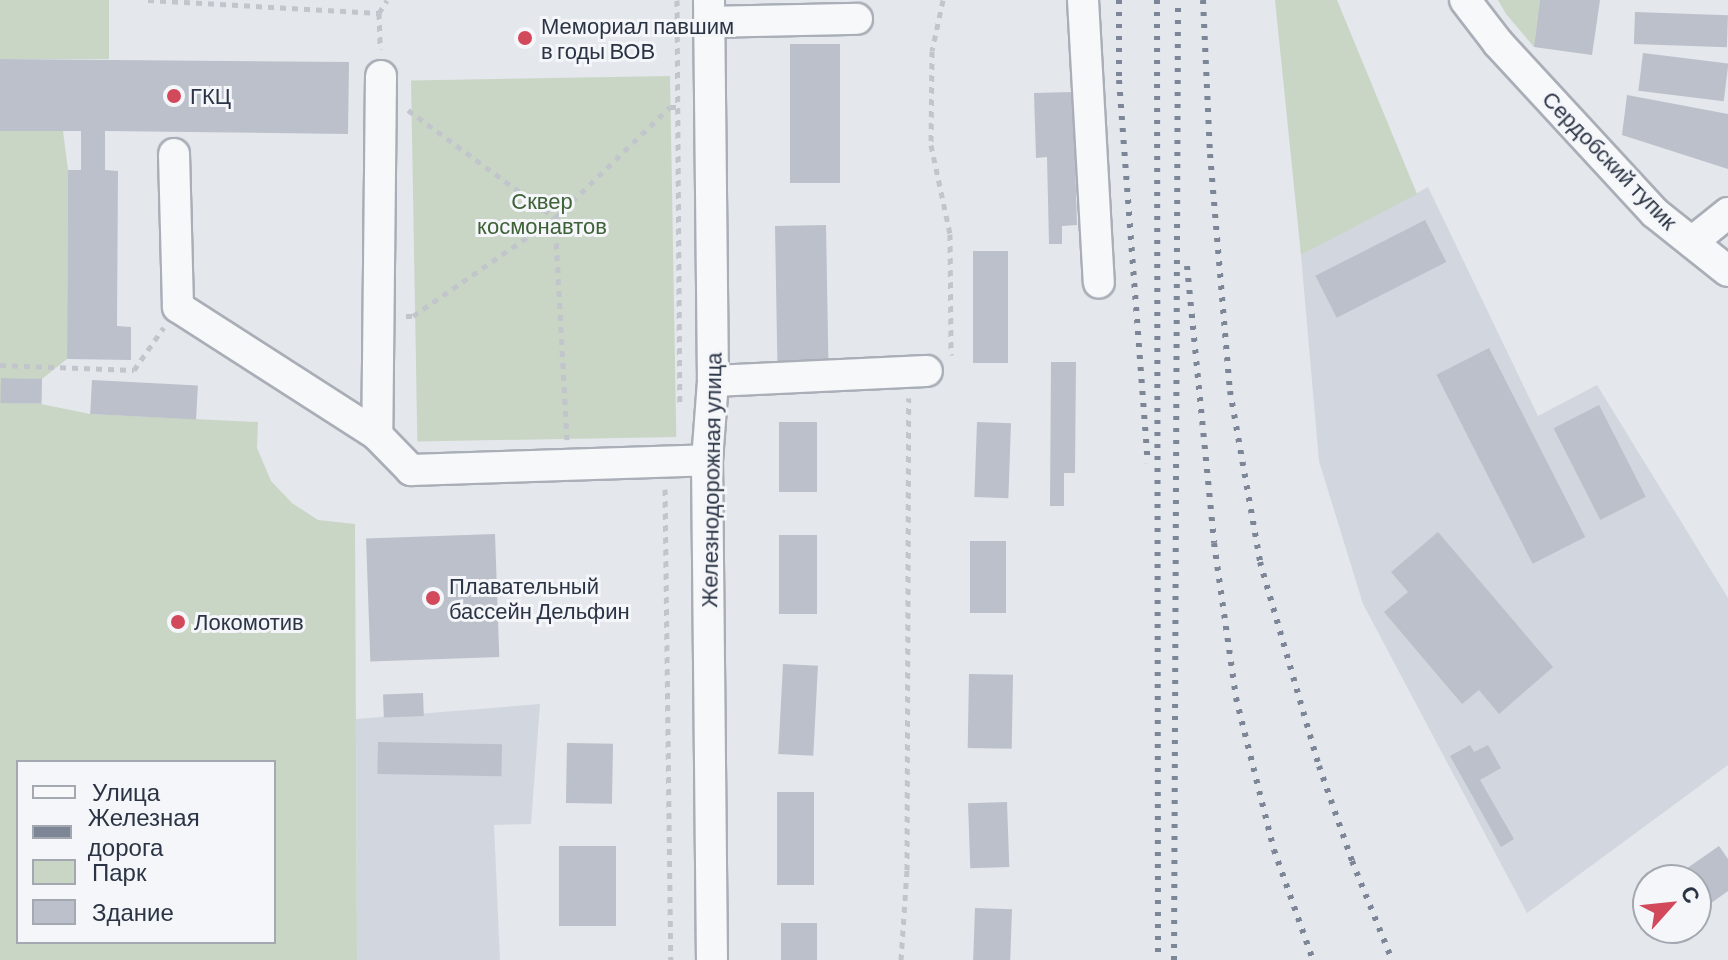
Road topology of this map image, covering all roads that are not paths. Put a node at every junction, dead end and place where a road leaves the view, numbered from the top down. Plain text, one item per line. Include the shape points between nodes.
1 (1083, 0) edge
2 (1465, 0) edge
3 (709, 11) edge
4 (857, 19) dead end
5 (381, 76) road end
6 (174, 154) dead end
7 (1728, 213) edge
8 (1692, 242) junction
9 (1728, 271) edge
10 (1099, 283) dead end
11 (927, 371) road end
12 (713, 381) junction
13 (377, 435) junction
14 (707, 460) junction
15 (712, 960) edge

1 - 10 street
2 - 8 street, Сердобский тупик via 1655,213
3 - 4 street
3 - 12 street, Железнодорожная улица
5 - 13 street
6 - 13 street via 178,307
7 - 8 street
8 - 9 street, Сердобский тупик
11 - 12 street
12 - 14 street, Железнодорожная улица
13 - 14 street via 411,470
14 - 15 street, Железнодорожная улица

